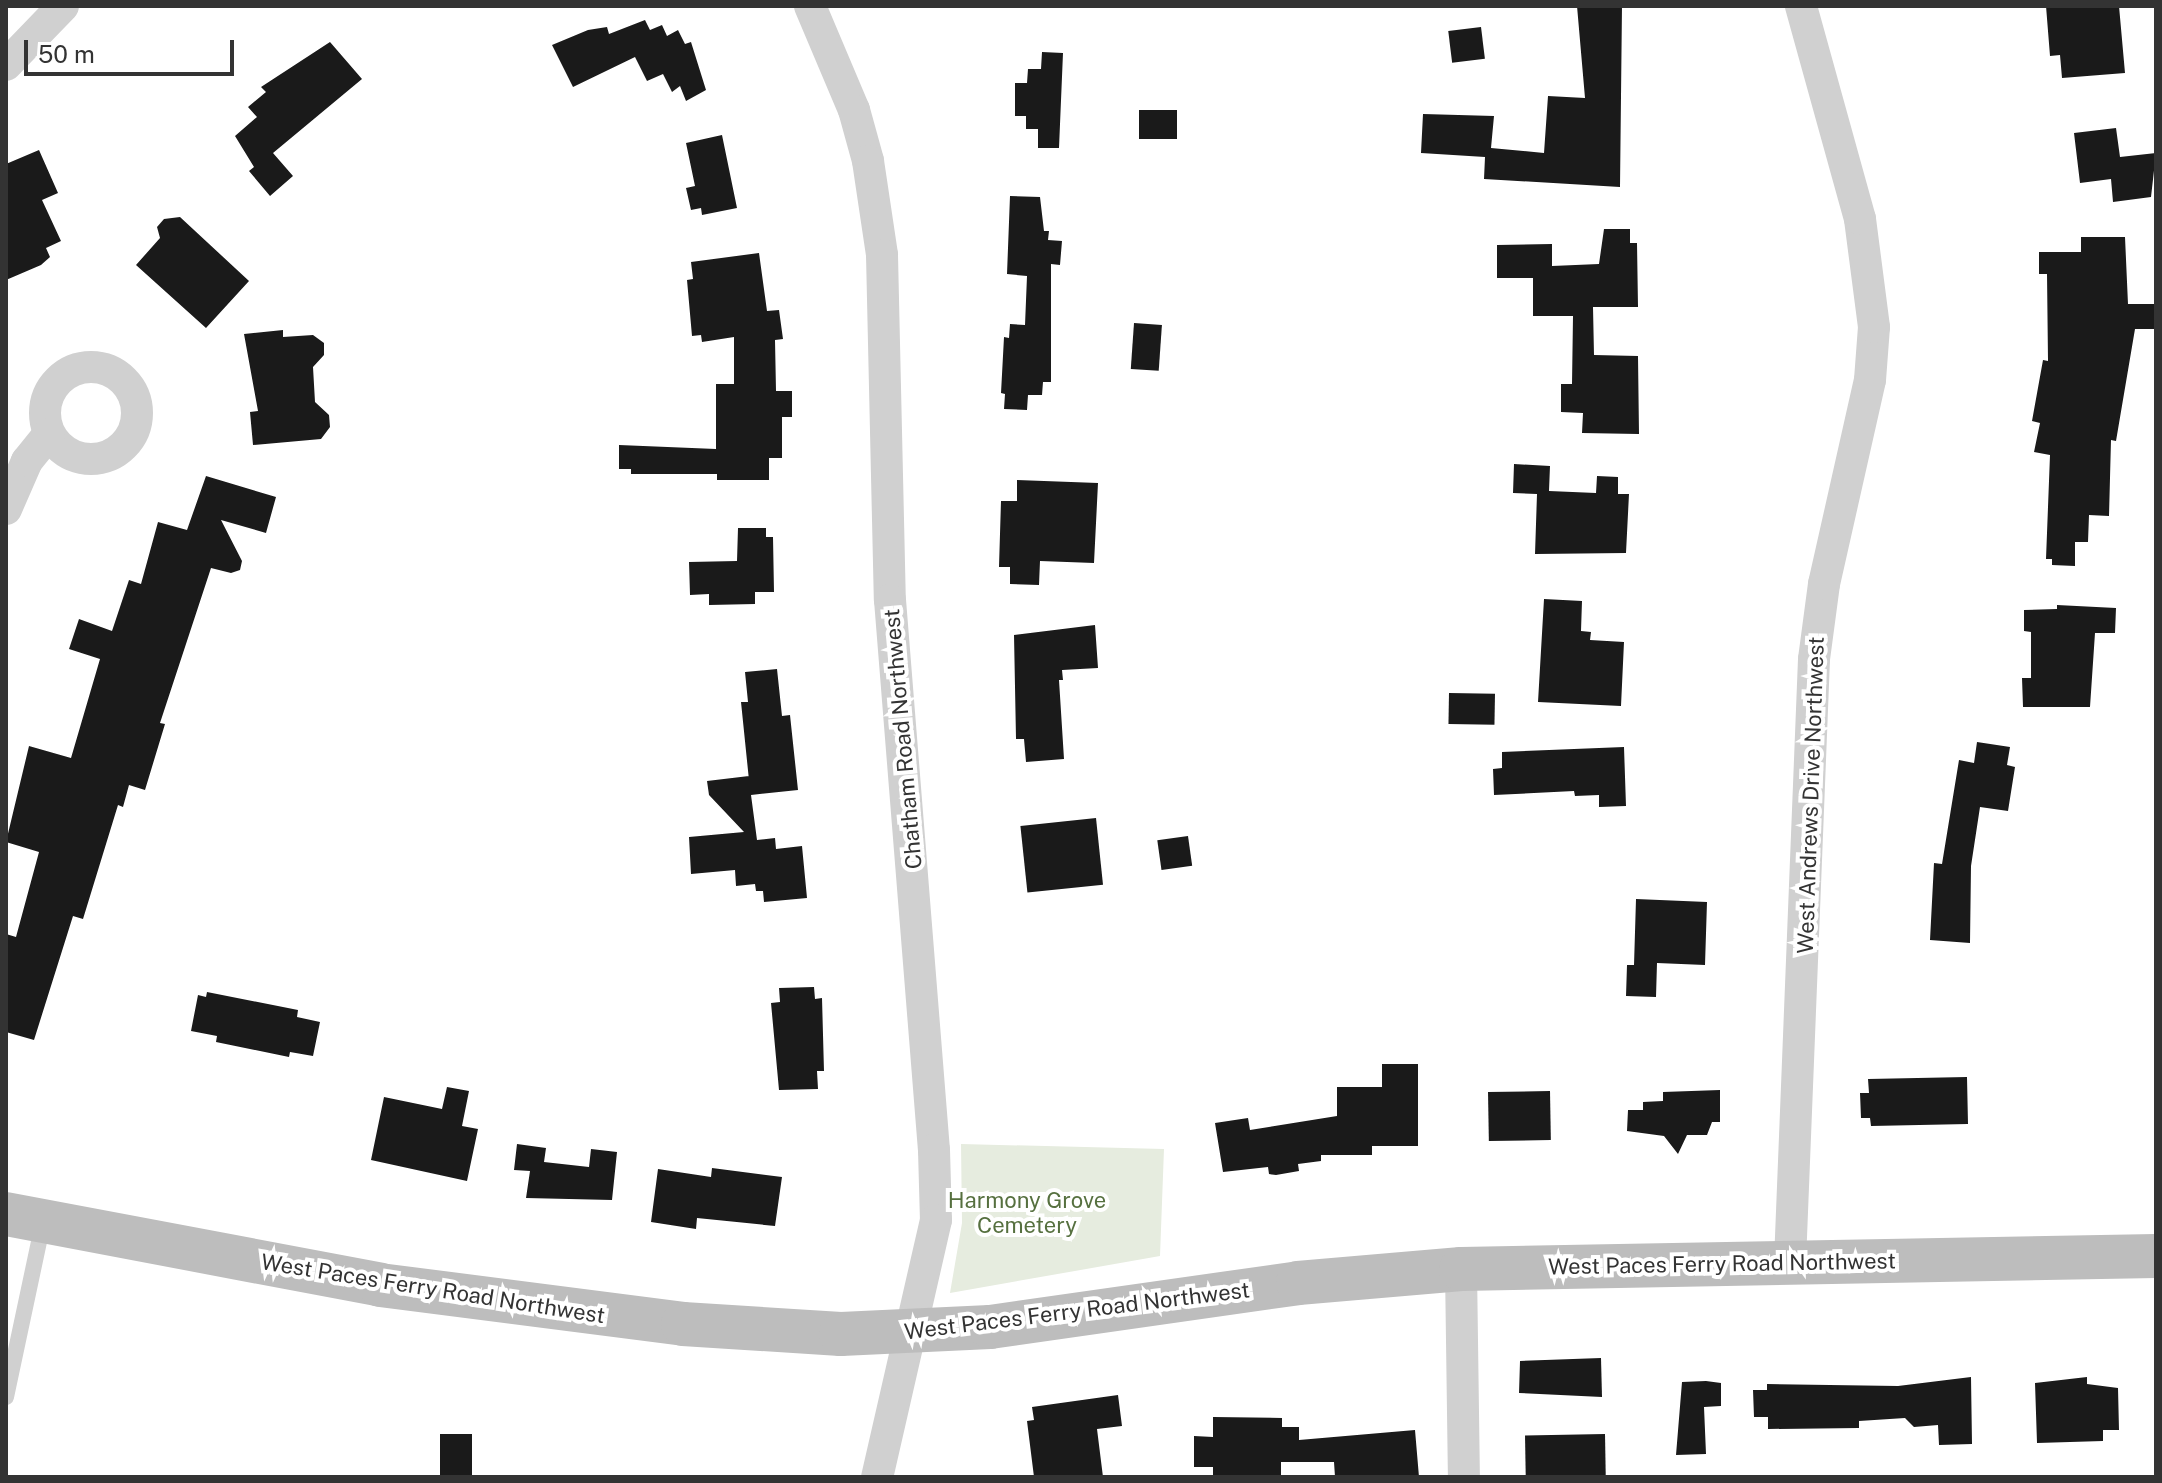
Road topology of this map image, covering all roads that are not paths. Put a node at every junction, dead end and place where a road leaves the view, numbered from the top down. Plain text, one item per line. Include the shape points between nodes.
1 (63, 6) edge
2 (810, 6) edge
3 (1801, 6) edge
4 (6, 65) edge
5 (49, 434) dead end
6 (6, 509) edge
7 (24, 1218) edge
8 (2156, 1256) edge
9 (1790, 1262) junction
10 (1461, 1269) junction
11 (914, 1334) junction
12 (6, 1397) edge
13 (877, 1477) edge
14 (1464, 1477) edge

1 - 4 street
2 - 11 street, Chatham Road Northwest via 854,110 868,161 882,255 890,600 934,1150 936,1220
3 - 9 street, West Andrews Drive Northwest via 1860,219 1874,327 1870,380 1824,584 1814,659
5 - 6 street via 27,461
7 - 11 main road, West Paces Ferry Road Northwest via 380,1285 561,1311 699,1325
7 - 12 lane
8 - 9 main road, West Paces Ferry Road Northwest
9 - 10 main road, West Paces Ferry Road Northwest
10 - 11 main road, West Paces Ferry Road Northwest via 1298,1283
10 - 14 street
11 - 13 street, Chatham Road Northwest

